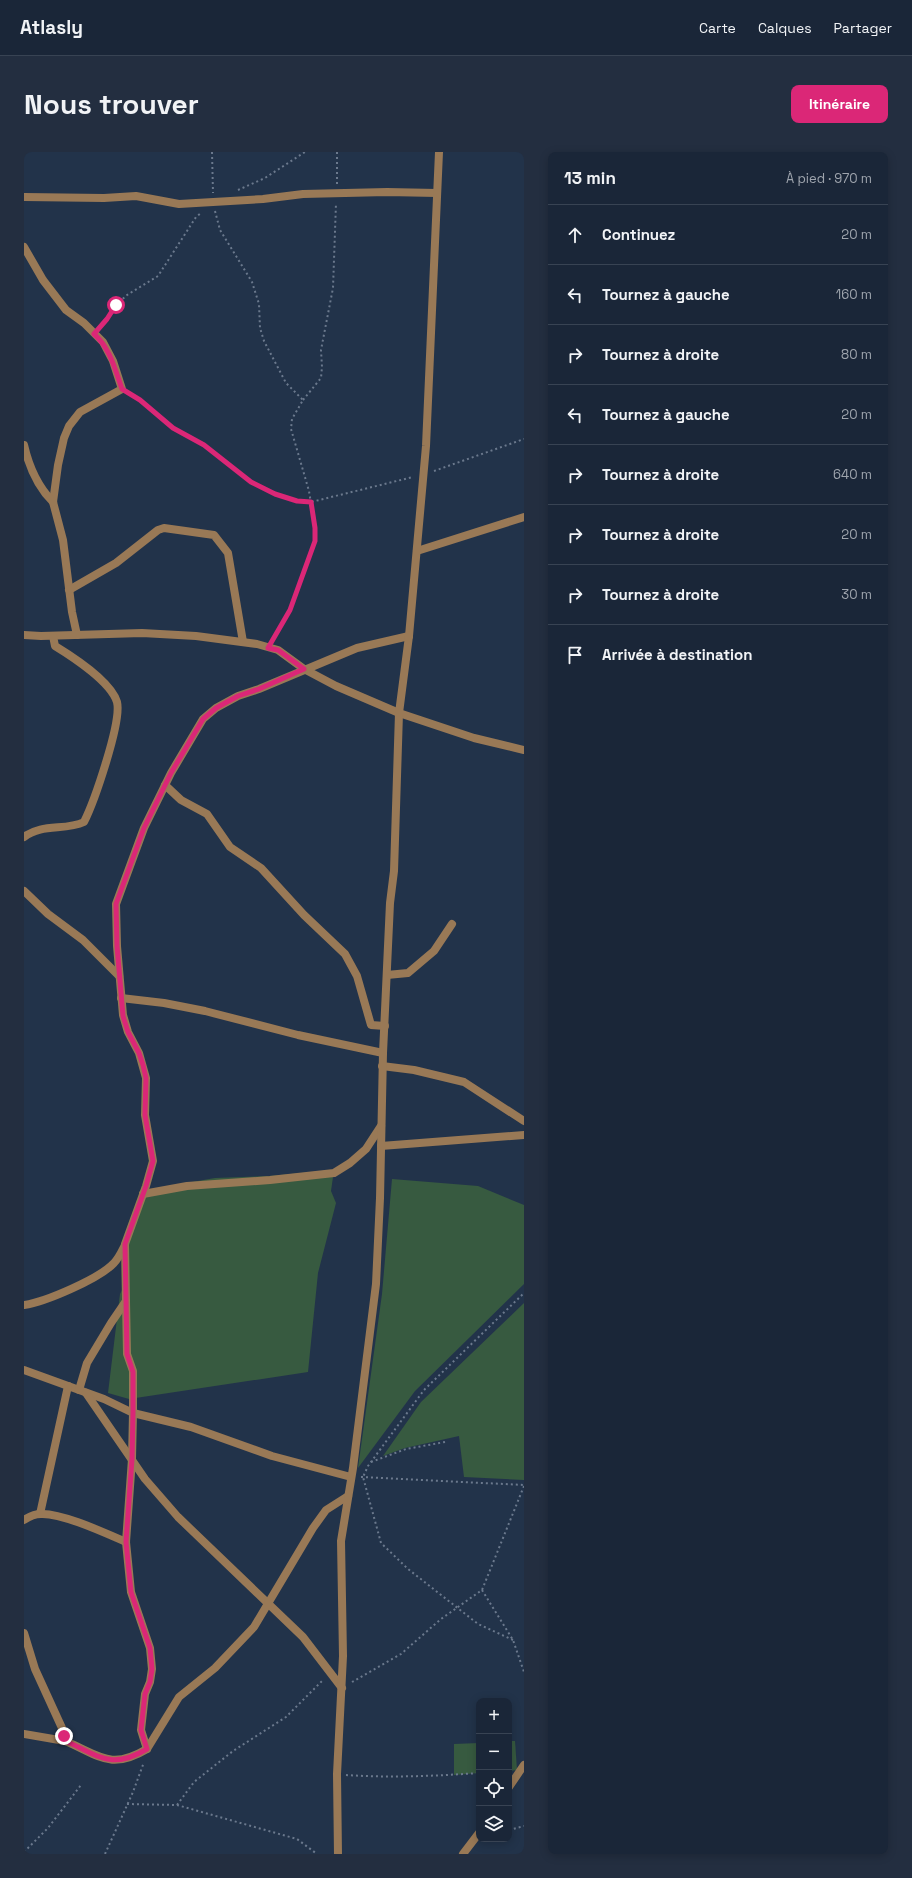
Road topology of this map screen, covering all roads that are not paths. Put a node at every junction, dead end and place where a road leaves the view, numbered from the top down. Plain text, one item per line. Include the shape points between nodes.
1 (439, 152) edge
2 (437, 193) junction
3 (24, 197) edge
4 (24, 248) edge
5 (24, 445) edge
6 (53, 502) junction
7 (524, 517) edge
8 (417, 552) junction
9 (69, 590) junction
10 (24, 635) edge
11 (77, 635) junction
12 (53, 636) junction
13 (409, 636) junction
14 (243, 642) junction
15 (304, 669) junction
16 (399, 713) junction
17 (524, 750) edge
18 (165, 785) junction
19 (24, 836) edge
20 (24, 891) edge
21 (452, 924) dead end
22 (387, 975) junction
23 (119, 976) junction
24 (121, 998) junction
25 (385, 1026) junction
26 (383, 1053) junction
27 (382, 1066) junction
28 (524, 1121) edge
29 (381, 1126) junction
30 (524, 1135) edge
31 (380, 1146) junction
32 (143, 1194) junction
33 (125, 1244) junction
34 (126, 1301) junction
35 (24, 1305) edge
36 (24, 1370) edge
37 (68, 1386) junction
38 (82, 1391) junction
39 (133, 1413) junction
40 (132, 1459) junction
41 (351, 1477) junction
42 (348, 1496) junction
43 (40, 1514) junction
44 (24, 1520) edge
45 (126, 1542) junction
46 (269, 1605) junction
47 (24, 1633) edge
48 (342, 1688) junction
49 (24, 1734) edge
50 (65, 1741) junction
51 (147, 1749) junction
52 (524, 1765) edge
53 (512, 1783) edge
54 (476, 1837) edge
55 (338, 1854) edge
56 (462, 1854) edge

1 - 2 street
2 - 3 street via 303,194 179,204 136,196
2 - 8 street via 424,474
4 - 6 street via 43,280 66,310 103,342 113,361 122,389 80,412 69,426 58,465
5 - 6 street via 34,478
6 - 9 street via 63,540
7 - 8 street
8 - 13 street
9 - 11 street
9 - 14 street via 116,563 158,530 164,528 214,535 228,554
10 - 12 street
11 - 12 street
11 - 14 street via 149,634
12 - 19 street via 55,646 84,664 110,689 117,703 115,727 91,808 84,822 75,826 39,829
13 - 15 street via 357,648
13 - 16 street
14 - 15 street via 278,650
15 - 16 street
15 - 18 street via 238,696 216,708 203,719
16 - 17 street via 474,738
16 - 22 street via 394,871
18 - 23 street via 144,828 116,904
18 - 25 street via 181,800 207,814 230,847 261,868 304,915 345,954 357,976 371,1024
20 - 23 street via 48,914 83,940
21 - 22 street via 434,951 408,973
22 - 25 street
23 - 24 street
24 - 26 street via 205,1011 298,1035
24 - 32 street via 123,1016 139,1053 146,1078 145,1115 153,1161
25 - 26 street
26 - 27 street
27 - 28 street via 414,1070 464,1082
27 - 29 street
29 - 31 street
29 - 32 street via 366,1149 350,1164 334,1173 186,1186
30 - 31 street
31 - 41 street via 376,1284
32 - 33 street
33 - 34 street
33 - 35 street via 114,1263 97,1275 54,1296
34 - 38 street via 88,1363
34 - 39 street via 127,1354 133,1372
36 - 37 street
37 - 38 street
37 - 43 street
38 - 39 street
38 - 40 street
39 - 40 street
39 - 41 street via 191,1428 272,1456
40 - 45 street
40 - 46 street via 145,1479 178,1517
41 - 42 street
42 - 46 street via 326,1510
42 - 48 street via 341,1540
43 - 44 street via 31,1515
43 - 45 street via 51,1514 95,1528
45 - 51 street via 131,1592 150,1648 152,1669 145,1694 141,1730
46 - 48 street via 303,1637
46 - 51 street via 254,1627 232,1651 179,1697
47 - 50 street via 35,1670 62,1728
48 - 55 street via 337,1774
49 - 50 street
50 - 51 street via 97,1757 110,1760 120,1760
52 - 53 street
54 - 56 street

